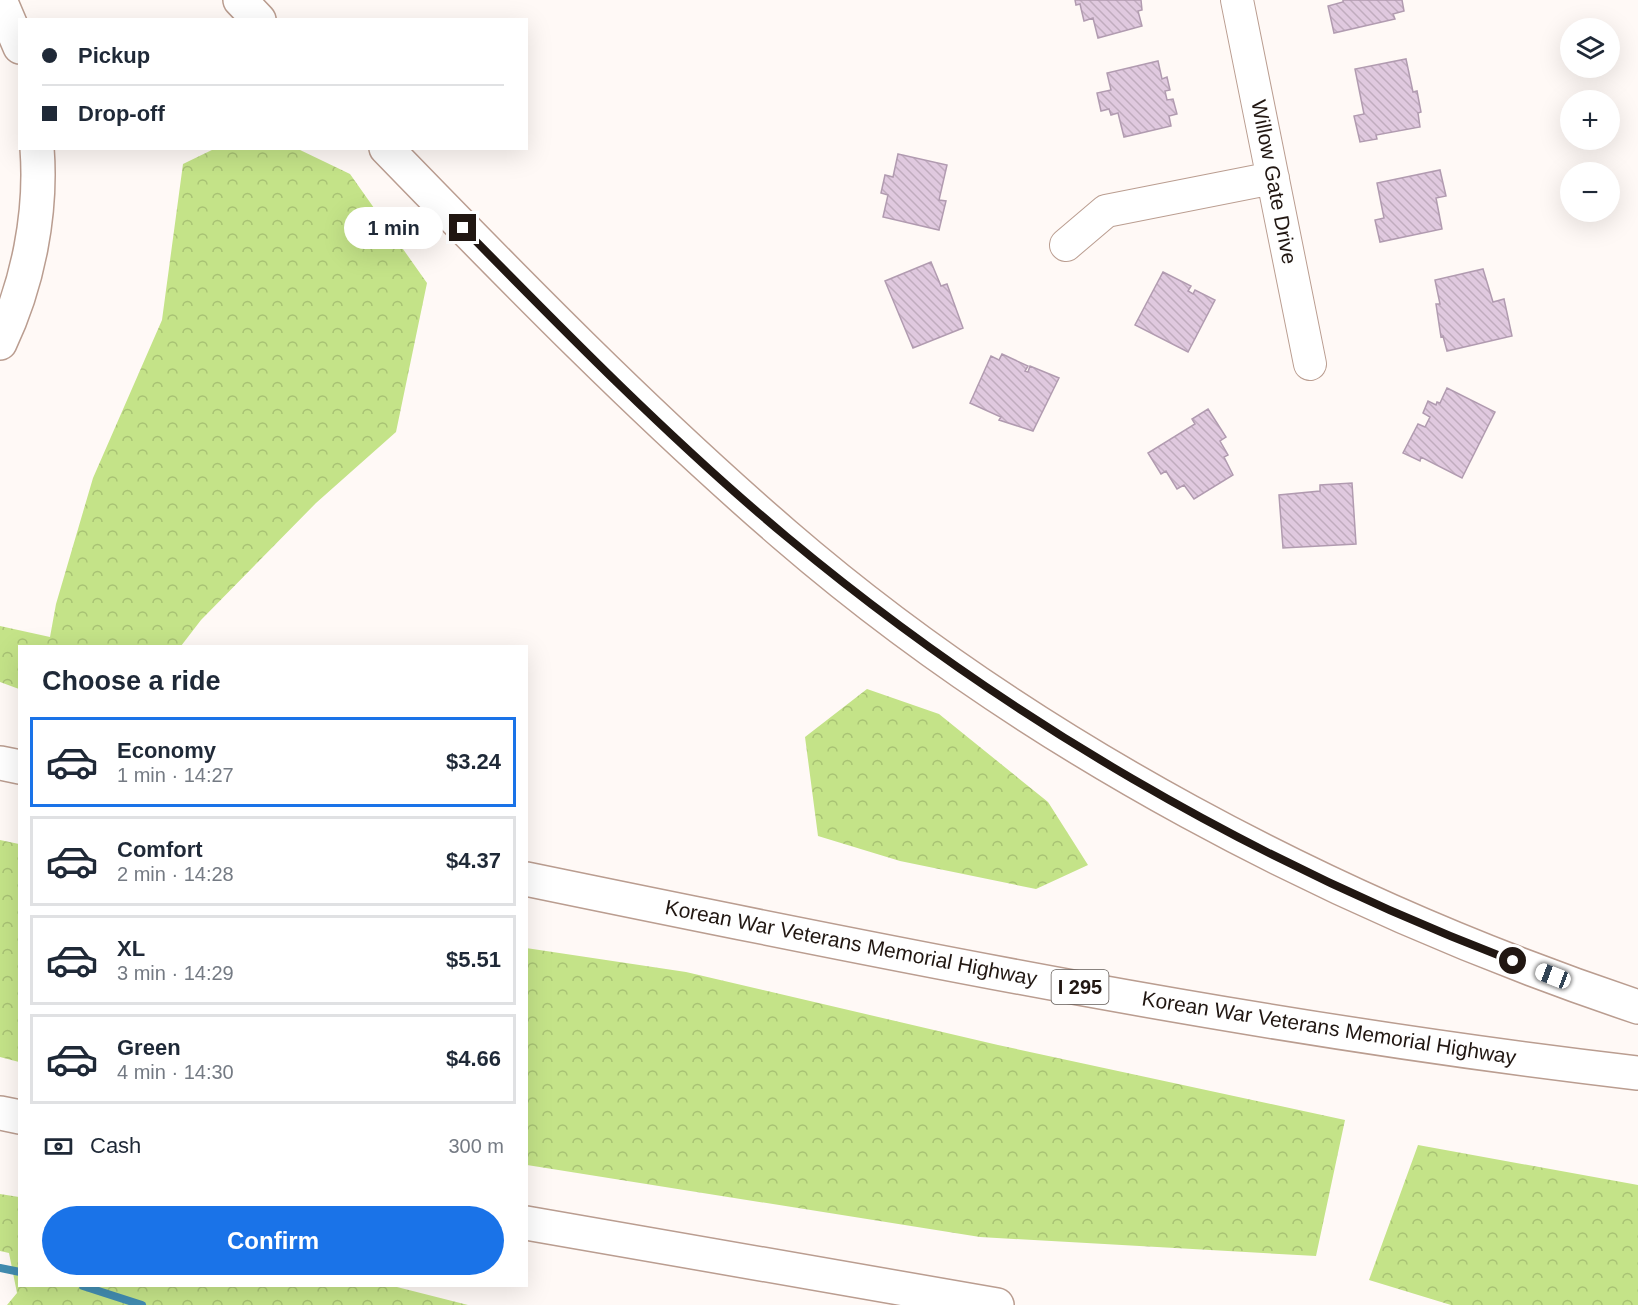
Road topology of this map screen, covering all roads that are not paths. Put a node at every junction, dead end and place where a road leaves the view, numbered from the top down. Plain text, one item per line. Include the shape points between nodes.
1 (0, 0) edge
2 (240, 0) edge
3 (1238, 0) edge
4 (257, 18) edge
5 (18, 42) edge
6 (37, 150) edge
7 (388, 150) edge
8 (1273, 178) junction
9 (1066, 245) dead end
10 (0, 343) edge
11 (1310, 364) dead end
12 (0, 763) edge
13 (18, 767) edge
14 (528, 879) edge
15 (1638, 1007) edge
16 (1638, 1073) edge
17 (0, 1113) edge
18 (18, 1117) edge
19 (528, 1223) edge
20 (997, 1305) edge

1 - 5 highway
2 - 4 highway
3 - 8 street, Willow Gate Drive
6 - 10 highway via 36,207 29,254
7 - 15 highway via 673,433 787,537 919,640 1016,707 1142,785 1327,880 1434,931
8 - 9 street via 1106,211
8 - 11 street, Willow Gate Drive
12 - 13 highway
14 - 16 highway, Korean War Veterans Memorial Highway / I 295 via 800,936 1255,1018 1495,1056
17 - 18 highway
19 - 20 highway

